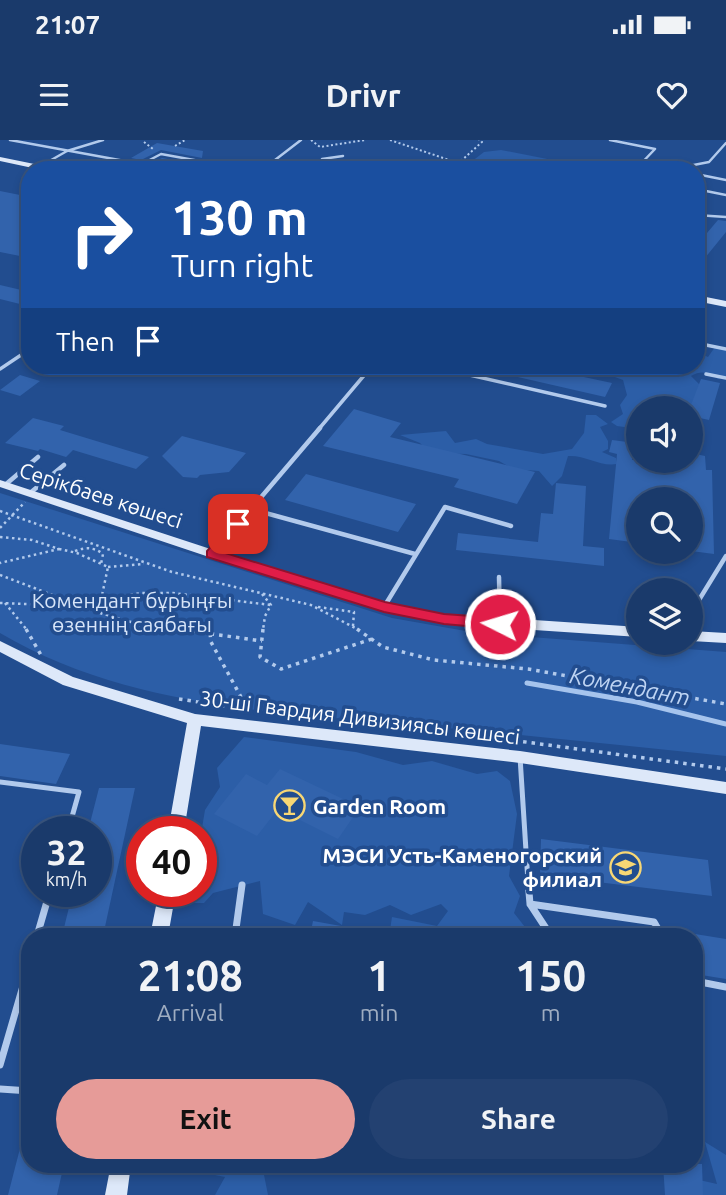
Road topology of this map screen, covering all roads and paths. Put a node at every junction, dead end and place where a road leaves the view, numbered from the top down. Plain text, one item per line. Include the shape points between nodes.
1 (10, 140) edge
2 (103, 140) edge
3 (301, 140) edge
4 (311, 140) edge
5 (365, 140) edge
6 (390, 140) edge
7 (488, 140) edge
8 (610, 140) edge
9 (480, 141) edge
10 (726, 143) edge
11 (67, 151) junction
12 (343, 156) dead end
13 (0, 159) edge
14 (50, 161) edge
15 (125, 161) edge
16 (148, 161) edge
17 (200, 161) edge
18 (274, 161) edge
19 (321, 161) edge
20 (452, 161) edge
21 (460, 161) edge
22 (644, 161) edge
23 (21, 163) edge
24 (705, 163) edge
25 (0, 166) edge
26 (21, 170) edge
27 (705, 176) edge
28 (726, 180) edge
29 (705, 191) edge
30 (726, 195) edge
31 (705, 216) edge
32 (726, 217) edge
33 (705, 294) edge
34 (726, 298) edge
35 (705, 300) edge
36 (726, 304) edge
37 (705, 345) edge
38 (726, 349) edge
39 (21, 355) edge
40 (0, 369) edge
41 (706, 374) dead end
42 (364, 375) edge
43 (469, 375) edge
44 (726, 378) edge
45 (605, 406) dead end
46 (38, 457) dead end
47 (64, 465) dead end
48 (2, 484) edge
49 (28, 497) junction
50 (251, 509) junction
51 (0, 511) edge
52 (10, 515) junction
53 (511, 526) dead end
54 (0, 528) edge
55 (0, 537) edge
56 (59, 549) junction
57 (73, 552) junction
58 (212, 554) junction
59 (415, 554) junction
60 (726, 556) edge
61 (0, 564) edge
62 (102, 564) junction
63 (145, 564) junction
64 (108, 567) junction
65 (0, 575) edge
66 (499, 577) dead end
67 (261, 592) junction
68 (703, 593) edge
69 (65, 599) junction
70 (101, 600) junction
71 (2, 603) edge
72 (271, 606) junction
73 (311, 606) junction
74 (384, 607) junction
75 (100, 612) junction
76 (500, 624) junction
77 (353, 626) junction
78 (626, 631) edge
79 (210, 633) junction
80 (703, 637) edge
81 (726, 638) edge
82 (372, 639) junction
83 (262, 641) junction
84 (0, 646) edge
85 (32, 654) dead end
86 (166, 697) dead end
87 (726, 704) edge
88 (195, 720) junction
89 (520, 757) junction
90 (0, 782) edge
91 (726, 788) edge
92 (72, 816) edge
93 (179, 816) edge
94 (242, 884) dead end
95 (530, 904) junction
96 (45, 907) edge
97 (164, 907) edge
98 (39, 928) edge
99 (160, 928) edge
100 (236, 928) edge
101 (546, 928) edge
102 (657, 928) edge
103 (703, 983) edge
104 (726, 987) edge
105 (21, 993) edge
106 (0, 1065) edge
107 (0, 1089) edge
108 (21, 1090) edge
109 (120, 1173) edge
110 (116, 1195) edge

1 - 11 lane
2 - 11 lane
3 - 18 lane
4 - 5 path via 320,147
6 - 20 path
7 - 9 path
8 - 22 lane via 655,149
9 - 21 path
10 - 24 lane
11 - 14 lane
11 - 15 lane
12 - 19 lane
13 - 23 street
16 - 17 lane via 161,154
25 - 26 street
27 - 28 lane
29 - 30 lane
31 - 32 lane
33 - 34 street
35 - 36 street
37 - 38 lane
39 - 40 lane
41 - 44 lane
42 - 50 lane
43 - 45 lane
46 - 48 lane
47 - 49 lane
48 - 49 street, Серікбаев көшесі
49 - 52 path
49 - 58 street, Серікбаев көшесі
50 - 58 lane
50 - 59 lane
51 - 52 path
52 - 54 path
52 - 63 path
53 - 59 lane via 445,507
55 - 56 path
56 - 57 path
56 - 61 path
57 - 62 path
57 - 62 path via 94,548 103,554
58 - 74 street, Серікбаев көшесі
59 - 74 lane
60 - 68 lane
62 - 64 path
63 - 64 path
63 - 67 path
64 - 70 path
65 - 69 path
66 - 76 lane
67 - 72 path
67 - 73 path
69 - 71 path via 51,605
69 - 75 path
70 - 72 path via 173,593
70 - 75 path
71 - 85 path via 34,639 42,659
72 - 83 path
73 - 77 path
73 - 77 path via 354,612
74 - 76 street, Серікбаев көшесі
75 - 79 path via 131,622
76 - 78 street, Серікбаев көшесі
77 - 82 path
79 - 83 path
79 - 86 path via 243,709
80 - 81 street
82 - 83 path via 281,669 260,657
82 - 87 path via 383,647 434,660 527,669
84 - 88 street, 30-ші Гвардия Дивизиясы көшесі via 68,681
88 - 89 street, 30-ші Гвардия Дивизиясы көшесі
88 - 93 street
89 - 91 street, 30-ші Гвардия Дивизиясы көшесі
89 - 95 lane
90 - 92 lane via 79,792
94 - 100 lane
95 - 101 lane
95 - 102 lane via 654,922
96 - 98 lane
97 - 99 street
103 - 104 lane
105 - 106 lane
107 - 108 lane
109 - 110 street

